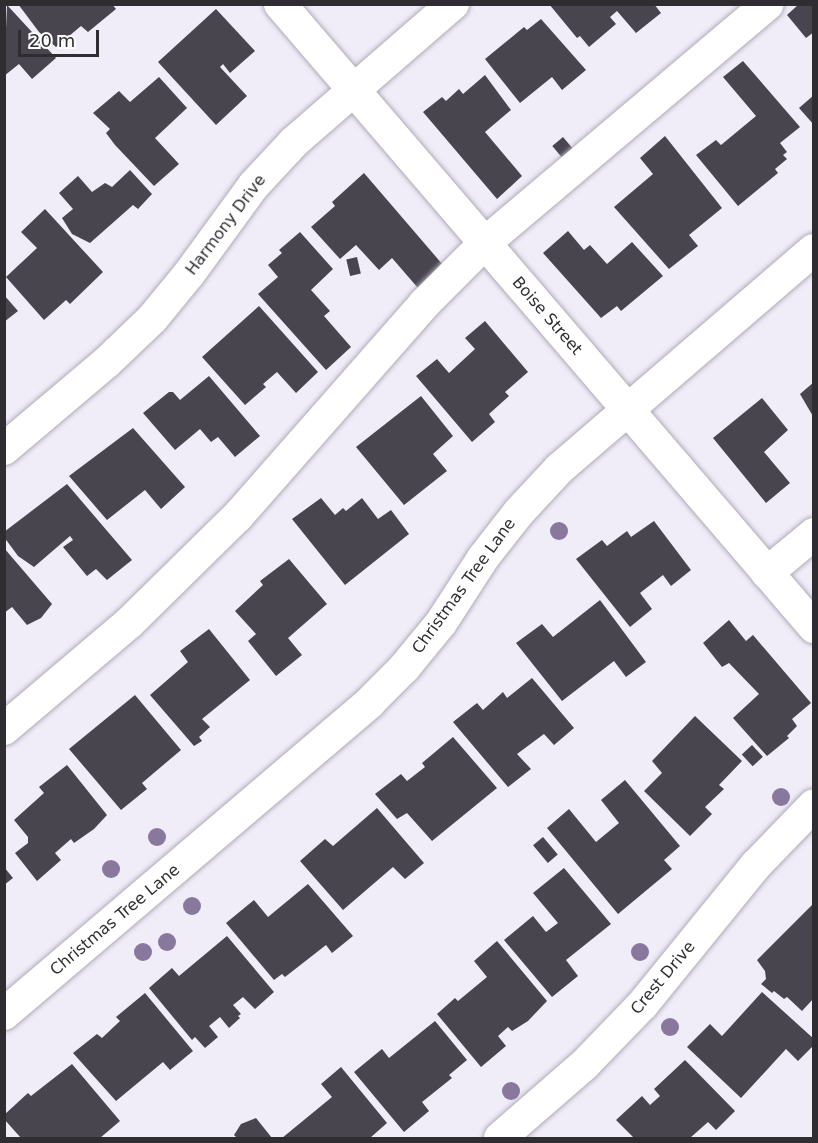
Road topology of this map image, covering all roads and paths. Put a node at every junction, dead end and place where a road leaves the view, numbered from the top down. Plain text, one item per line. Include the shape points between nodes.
1 (280, 4) edge
2 (453, 4) edge
3 (768, 4) edge
4 (354, 90) junction
5 (484, 243) junction
6 (813, 250) edge
7 (627, 410) junction
8 (4, 450) edge
9 (813, 534) edge
10 (767, 573) junction
11 (813, 627) edge
12 (4, 729) edge
13 (813, 806) edge
14 (4, 1014) edge
15 (500, 1138) edge

1 - 4 street, Boise Street
2 - 4 street, Harmony Drive
3 - 5 street
4 - 5 street, Boise Street
4 - 8 street, Harmony Drive via 294,142 254,185 152,319
5 - 7 street, Boise Street
5 - 12 street via 424,304 238,516 130,622
6 - 7 street, Christmas Tree Lane
7 - 10 street, Boise Street
7 - 14 street, Christmas Tree Lane via 559,470 519,512 483,558 441,623 370,702
9 - 10 street
10 - 11 street, Boise Street
13 - 15 street, Crest Drive via 756,865 643,1004 585,1064

